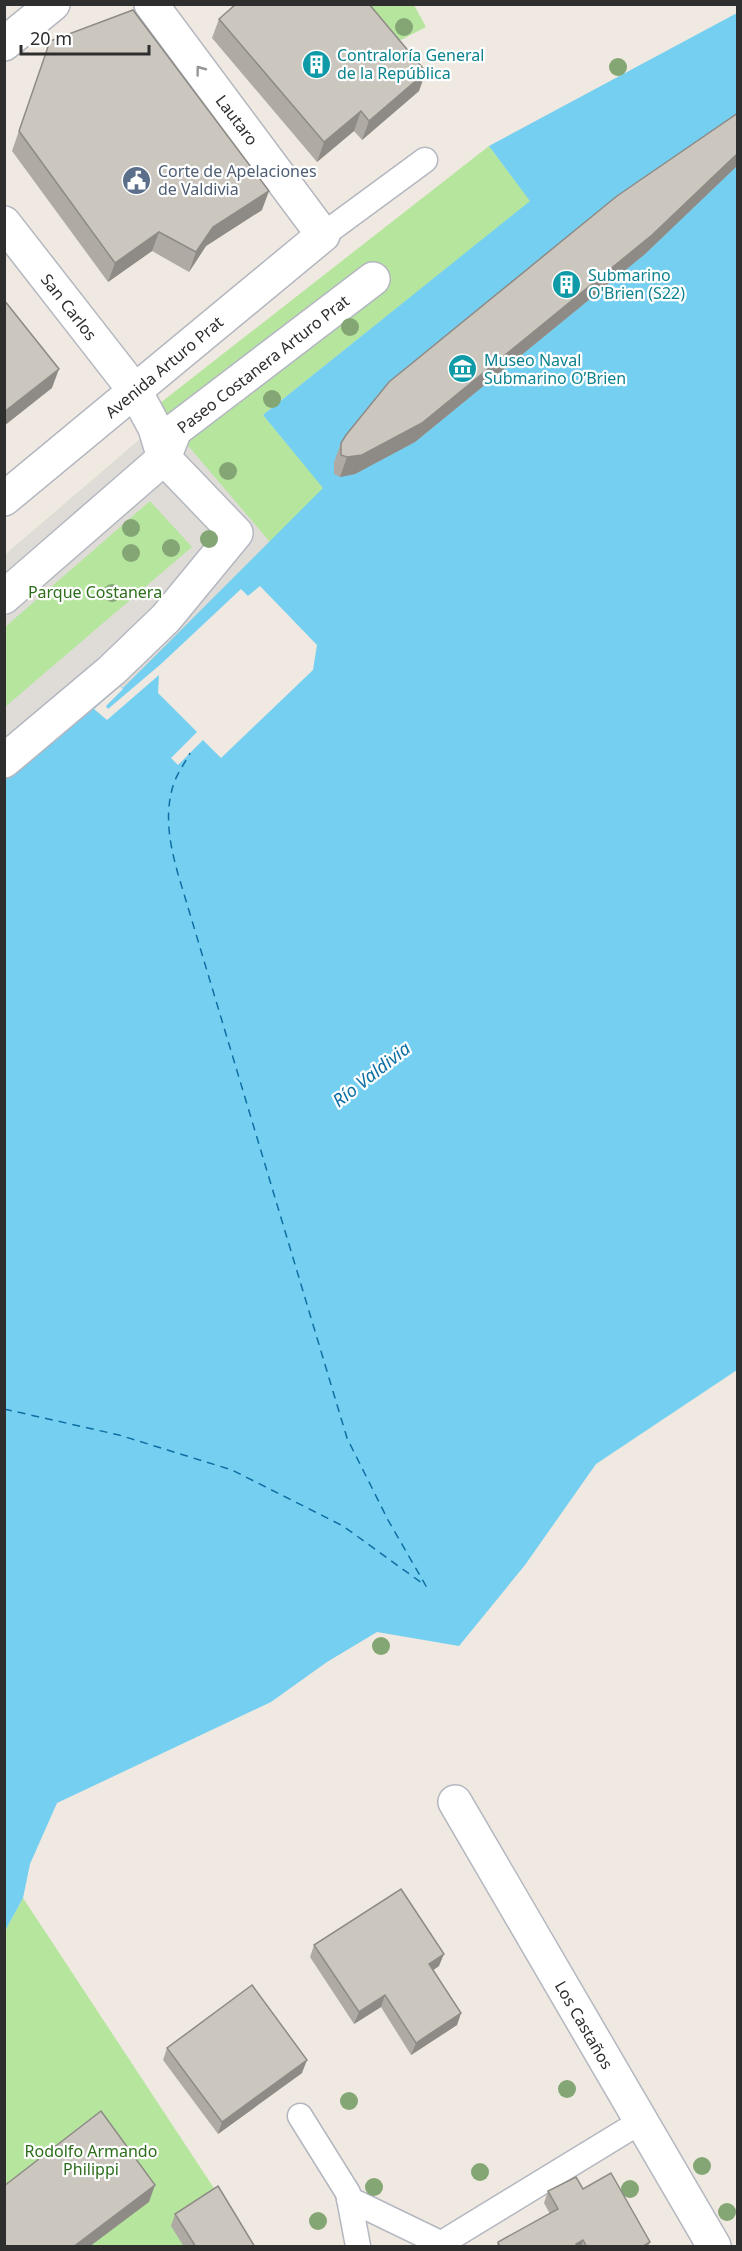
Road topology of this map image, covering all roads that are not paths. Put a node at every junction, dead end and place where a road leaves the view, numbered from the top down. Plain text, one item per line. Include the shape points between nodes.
1 (53, 4) edge
2 (151, 4) edge
3 (4, 44) edge
4 (425, 160) dead end
5 (4, 223) edge
6 (323, 235) junction
7 (373, 279) dead end
8 (135, 391) junction
9 (164, 458) junction
10 (4, 499) edge
11 (4, 597) edge
12 (4, 761) edge
13 (455, 1802) dead end
14 (300, 2116) dead end
15 (640, 2122) junction
16 (349, 2199) junction
17 (439, 2245) edge
18 (714, 2246) edge
19 (358, 2247) edge

1 - 3 street
6 -> 2 street, Lautaro
4 - 6 lane
5 - 8 street, San Carlos
6 - 8 street, Avenida Arturo Prat
7 - 9 street, Paseo Costanera Arturo Prat via 175,430
8 - 9 street, San Carlos via 155,428
8 - 10 street, Avenida Arturo Prat
9 - 11 street
9 - 12 street via 236,534 166,618 112,670
13 - 15 street, Los Castaños
14 - 16 lane
15 - 17 lane
15 - 18 street, Los Castaños
16 - 17 lane
16 - 19 lane

